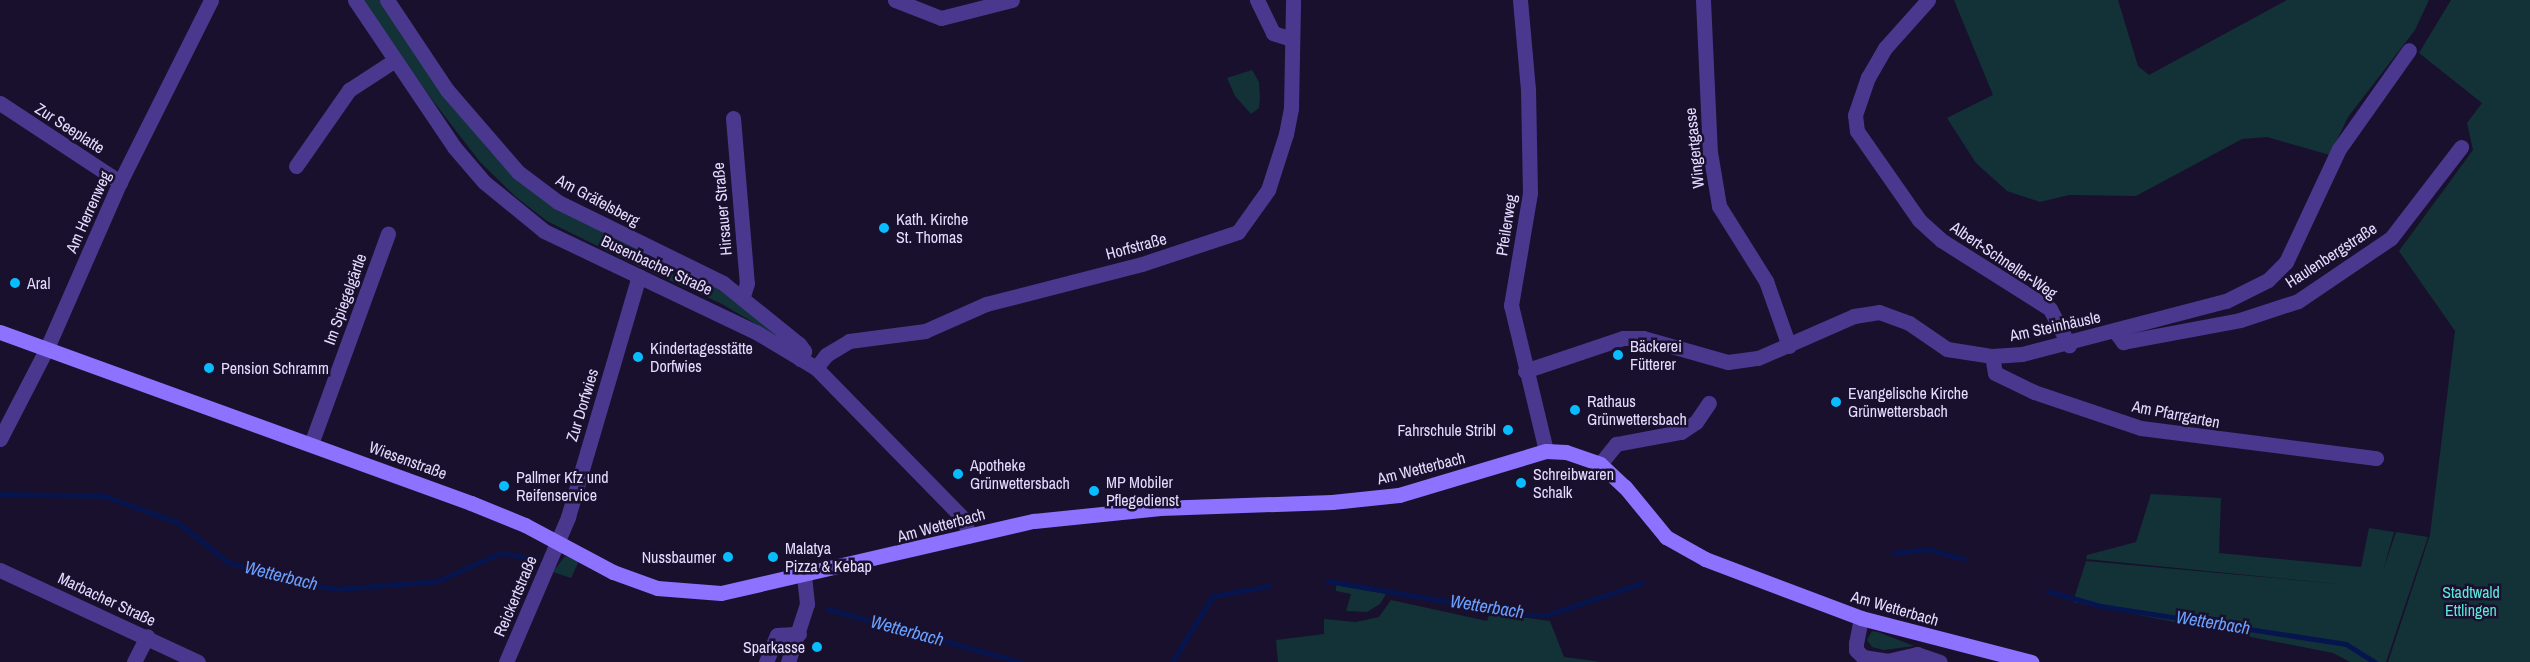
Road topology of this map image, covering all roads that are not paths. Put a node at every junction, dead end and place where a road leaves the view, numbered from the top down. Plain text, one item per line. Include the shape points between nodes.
1 (211, 0) edge
2 (355, 0) edge
3 (387, 0) edge
4 (895, 0) edge
5 (1012, 0) edge
6 (1257, 0) edge
7 (1293, 0) edge
8 (1520, 0) edge
9 (1703, 0) edge
10 (1928, 0) edge
11 (1291, 39) junction
12 (2409, 50) dead end
13 (395, 60) junction
14 (0, 104) edge
15 (733, 118) dead end
16 (2461, 147) dead end
17 (296, 166) dead end
18 (120, 182) junction
19 (388, 234) dead end
20 (639, 276) junction
21 (743, 296) junction
22 (2115, 331) junction
23 (0, 332) edge
24 (2068, 345) junction
25 (1789, 346) junction
26 (47, 348) junction
27 (1992, 356) junction
28 (800, 359) junction
29 (816, 368) junction
30 (1525, 371) junction
31 (1709, 403) dead end
32 (0, 439) edge
33 (311, 444) junction
34 (1546, 451) junction
35 (2376, 458) dead end
36 (1600, 464) junction
37 (968, 537) junction
38 (557, 543) junction
39 (0, 570) edge
40 (804, 575) junction
41 (1861, 618) junction
42 (799, 634) junction
43 (147, 636) junction
44 (134, 662) edge
45 (198, 662) edge
46 (506, 662) edge
47 (766, 662) edge
48 (788, 662) edge
49 (1940, 662) edge
50 (2031, 662) edge

1 - 18 street, Am Herrenweg
2 - 13 street, Busenbacher Straße
3 - 21 street, Am Gräfelsberg via 447,90 518,172 558,202
4 - 5 street via 941,18
6 - 11 street via 1274,33
7 - 11 street, Horfstraße
8 - 30 street, Pfeilerweg via 1528,89 1530,193 1511,305
9 - 25 street, Wingertgasse via 1710,152 1719,206 1766,281
10 - 24 street, Albert-Schneller-Weg via 1885,48 1868,77 1855,115 1857,131 1919,220 1941,240 2050,309
11 - 29 street, Horfstraße via 1291,108 1286,134 1268,190 1238,232 1142,264 986,304 925,331 849,341 826,355
12 - 22 street, Am Steinhäusle via 2339,149 2286,262 2268,280 2226,301
13 - 17 street via 349,90
13 - 20 street, Busenbacher Straße via 454,147 484,182 544,231
14 - 18 street, Zur Seeplatte
15 - 21 street, Hirsauer Straße via 747,283
16 - 22 street, Haulenbergstraße via 2391,238 2298,301 2240,320 2123,342
18 - 26 street, Am Herrenweg
19 - 33 street, Im Spiegelgärtle
20 - 28 street, Busenbacher Straße via 756,332
20 - 38 street, Zur Dorfwies
21 - 28 street, Am Gräfelsberg via 799,344 804,351
22 - 24 street, Am Steinhäusle
23 - 26 main road, Wiesenstraße
24 - 27 street, Am Steinhäusle
25 - 27 street, Am Steinhäusle via 1854,316 1878,312 1909,324 1947,349
25 - 30 street, Am Steinhäusle via 1758,358 1728,362 1643,338 1623,338
26 - 32 street, Am Herrenweg
26 - 33 main road, Wiesenstraße
27 - 35 street, Am Pfarrgarten via 1995,373 2034,392 2141,428
28 - 29 street, Busenbacher Straße
29 - 37 street, Busenbacher Straße via 965,520
30 - 34 street, Pfeilerweg
31 - 36 street via 1696,422 1681,432 1616,444
33 - 38 main road, Wiesenstraße via 488,510
34 - 36 main road, Am Wetterbach via 1566,452
34 - 37 main road, Am Wetterbach via 1449,483 1391,496 1117,512 1034,521
36 - 41 main road, Am Wetterbach via 1625,487 1655,526 1678,545 1792,594
37 - 40 main road, Am Wetterbach
38 - 40 main road, Wiesenstraße via 627,579 687,593 721,593
38 - 46 street, Reickertstraße
39 - 43 street, Marbacher Straße
40 - 42 street via 807,604
41 - 49 street via 1856,650 1863,657 1887,661 1917,654
41 - 50 main road, Am Wetterbach
42 - 47 street via 777,634
42 - 48 street
43 - 44 street
43 - 45 street, Marbacher Straße

